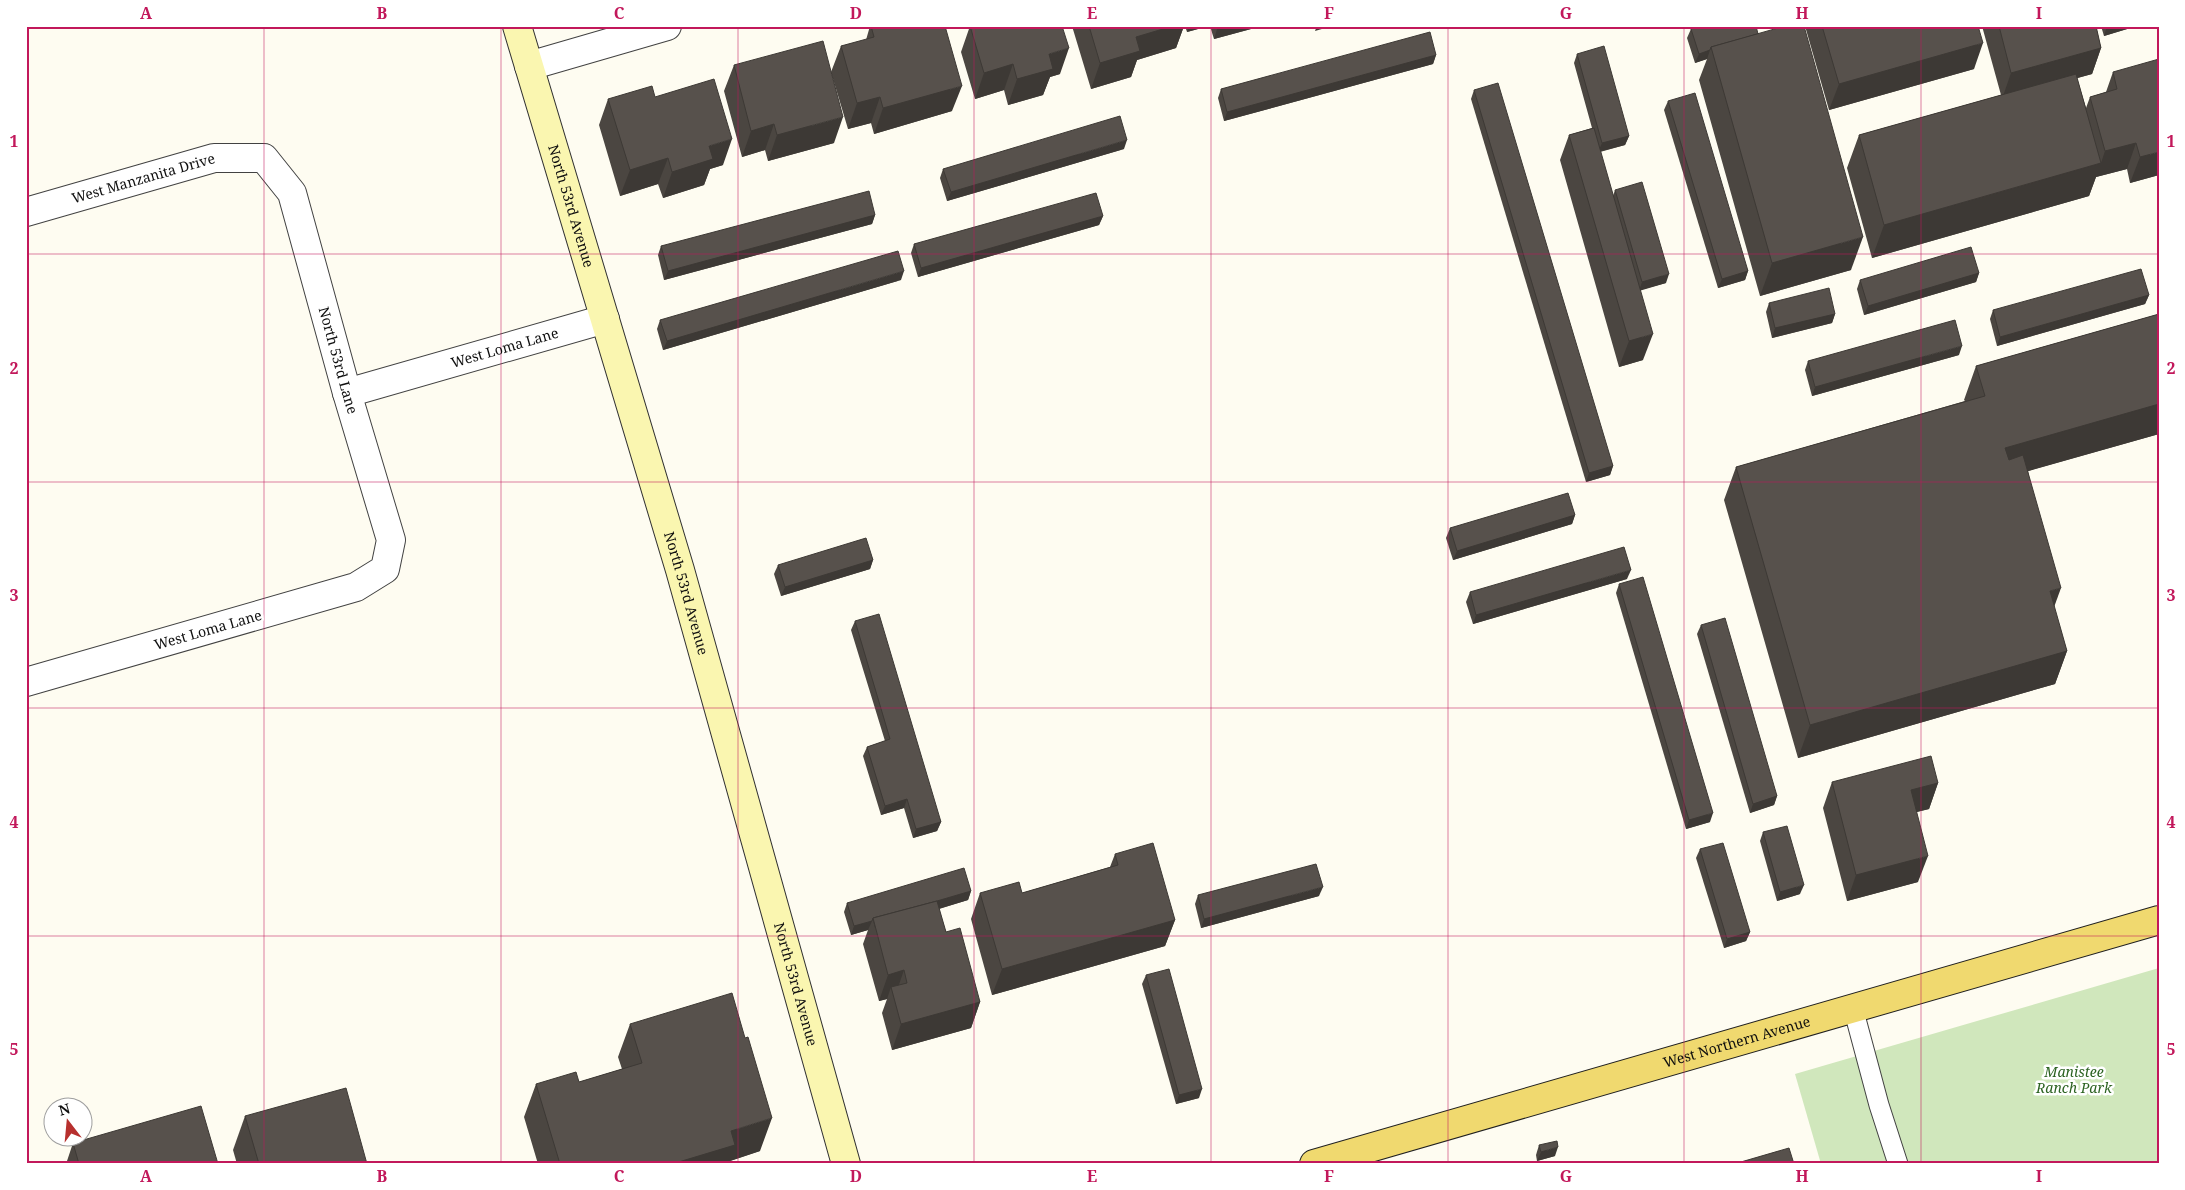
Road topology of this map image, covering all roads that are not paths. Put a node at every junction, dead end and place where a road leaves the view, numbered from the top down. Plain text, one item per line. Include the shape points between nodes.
1 (518, 26) edge
2 (667, 26) edge
3 (529, 66) junction
4 (264, 158) joint
5 (26, 212) edge
6 (605, 319) junction
7 (347, 394) junction
8 (385, 569) joint
9 (26, 682) edge
10 (2159, 920) edge
11 (1853, 1008) junction
12 (846, 1164) edge
13 (1314, 1164) edge
14 (1898, 1164) edge

1 - 3 street, North 53rd Avenue
2 - 3 street
3 - 6 street, North 53rd Avenue
4 - 5 street, West Manzanita Drive via 214,158
4 - 7 street, North 53rd Lane via 292,193
6 - 7 street, West Loma Lane
6 - 12 street, North 53rd Avenue via 680,570
7 - 8 street, North 53rd Lane via 391,540
8 - 9 street, West Loma Lane via 356,587
10 - 11 main road, West Northern Avenue
11 - 13 main road, West Northern Avenue
11 - 14 lane

